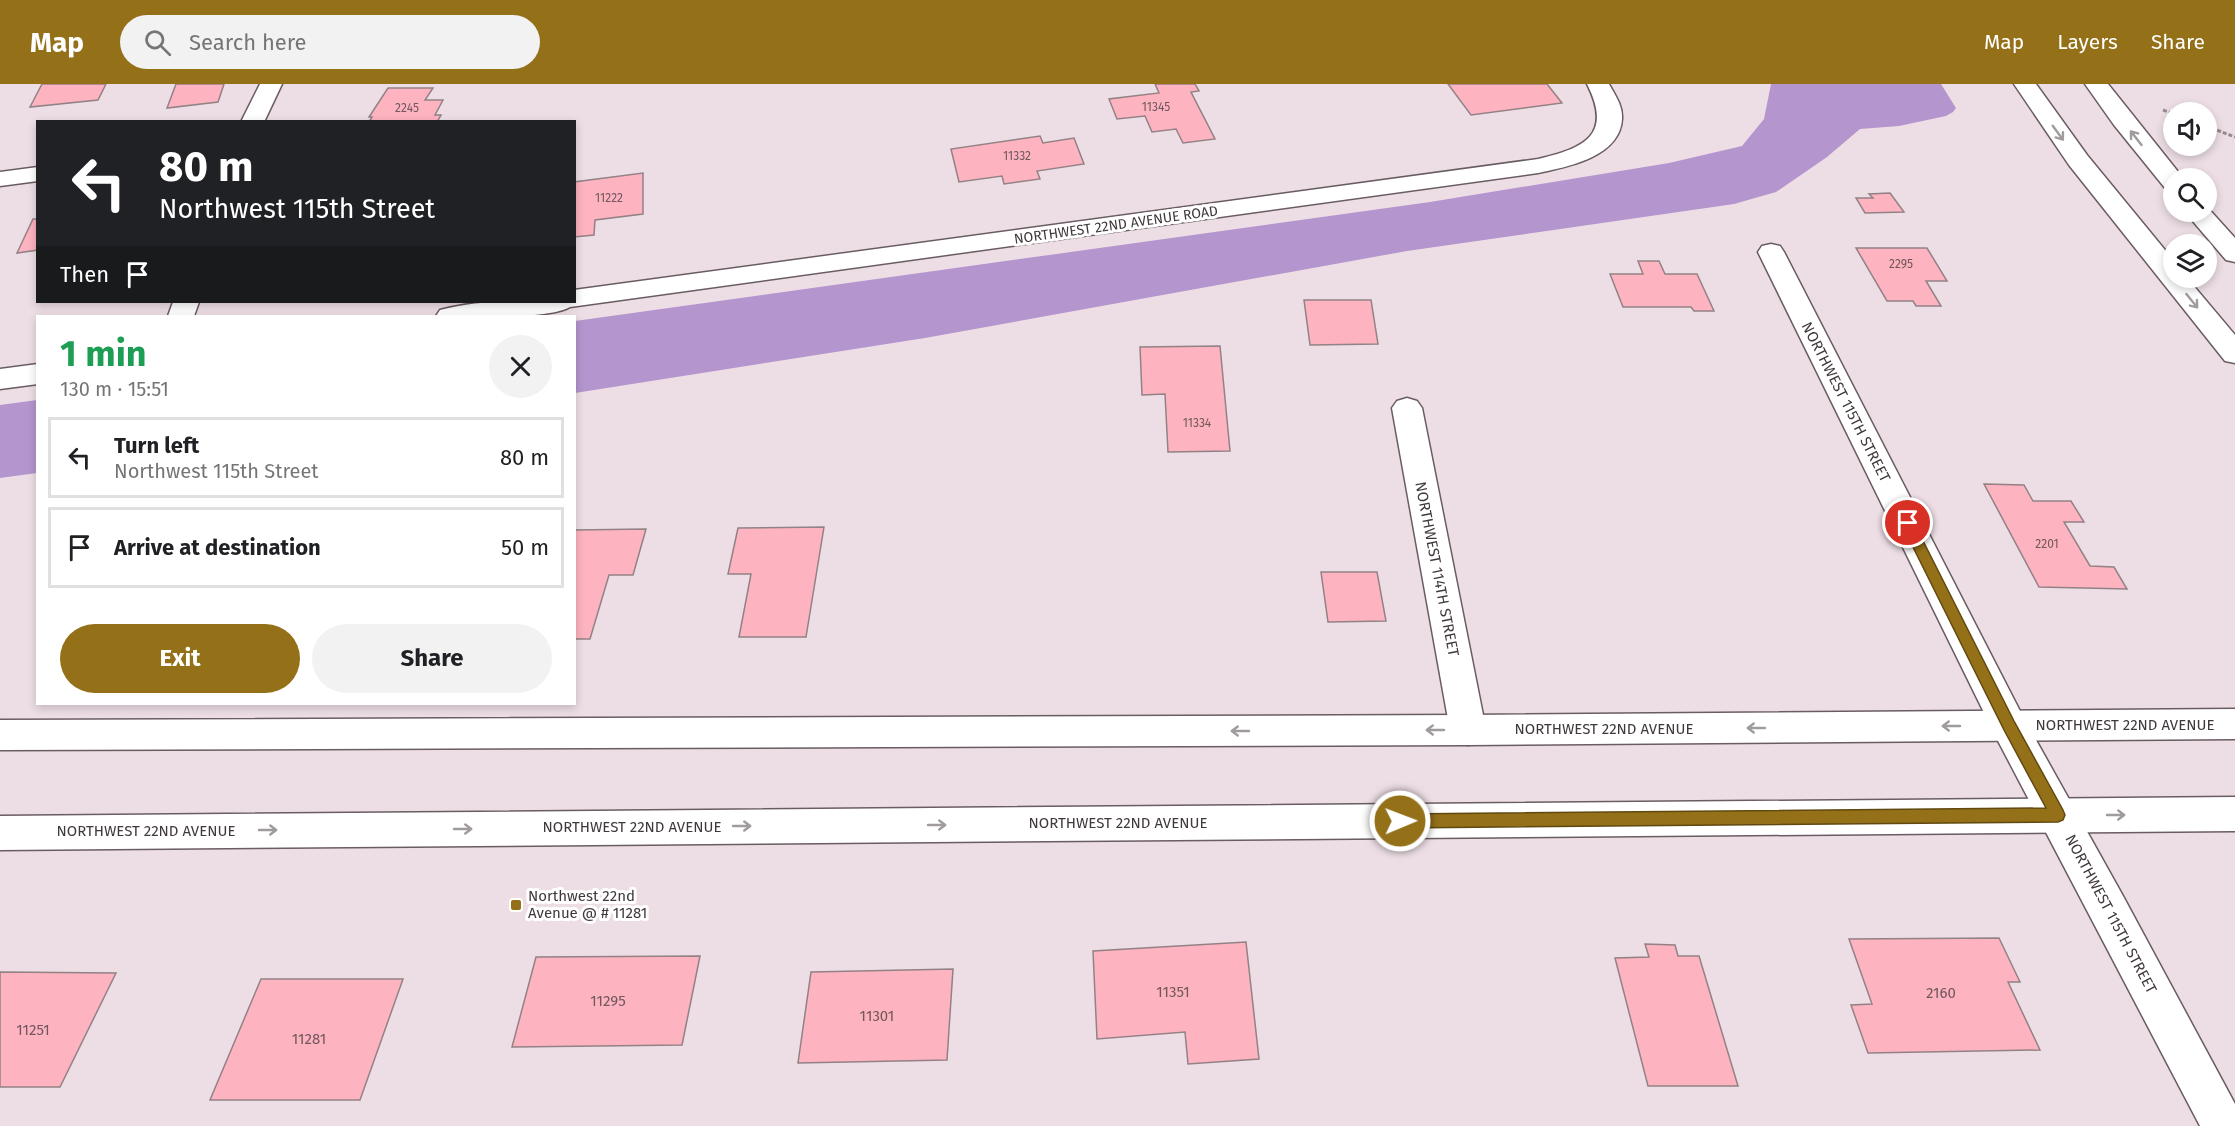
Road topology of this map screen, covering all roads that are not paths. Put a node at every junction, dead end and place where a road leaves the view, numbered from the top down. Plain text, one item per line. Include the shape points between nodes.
1 (271, 84) edge
2 (2025, 84) edge
3 (2096, 84) edge
4 (1601, 88) edge
5 (253, 120) edge
6 (2163, 170) edge
7 (36, 174) edge
8 (0, 179) edge
9 (2207, 222) edge
10 (1771, 252) dead end
11 (2235, 254) edge
12 (576, 299) edge
13 (551, 303) edge
14 (458, 315) edge
15 (2235, 354) edge
16 (36, 374) edge
17 (0, 379) edge
18 (1407, 408) dead end
19 (2235, 724) edge
20 (2009, 726) junction
21 (1468, 730) junction
22 (0, 735) edge
23 (2235, 814) edge
24 (2058, 815) junction
25 (0, 832) edge
26 (2223, 1126) edge

1 - 5 street
2 -> 15 street via 2078,160
6 -> 3 street
4 - 12 street, NORTHWEST 22ND AVENUE ROAD via 1610,113 1610,124 1602,140 1580,155 1538,166
7 - 8 street
9 - 11 street
10 - 20 street, NORTHWEST 115TH STREET
13 - 14 street
16 - 17 street
18 - 21 street, NORTHWEST 114TH STREET
19 - 20 street, NORTHWEST 22ND AVENUE
20 -> 21 street, NORTHWEST 22ND AVENUE
20 - 24 street, NORTHWEST 115TH STREET
21 -> 22 street, NORTHWEST 22ND AVENUE
24 -> 23 street, NORTHWEST 22ND AVENUE
25 -> 24 street, NORTHWEST 22ND AVENUE
24 - 26 street, NORTHWEST 115TH STREET

